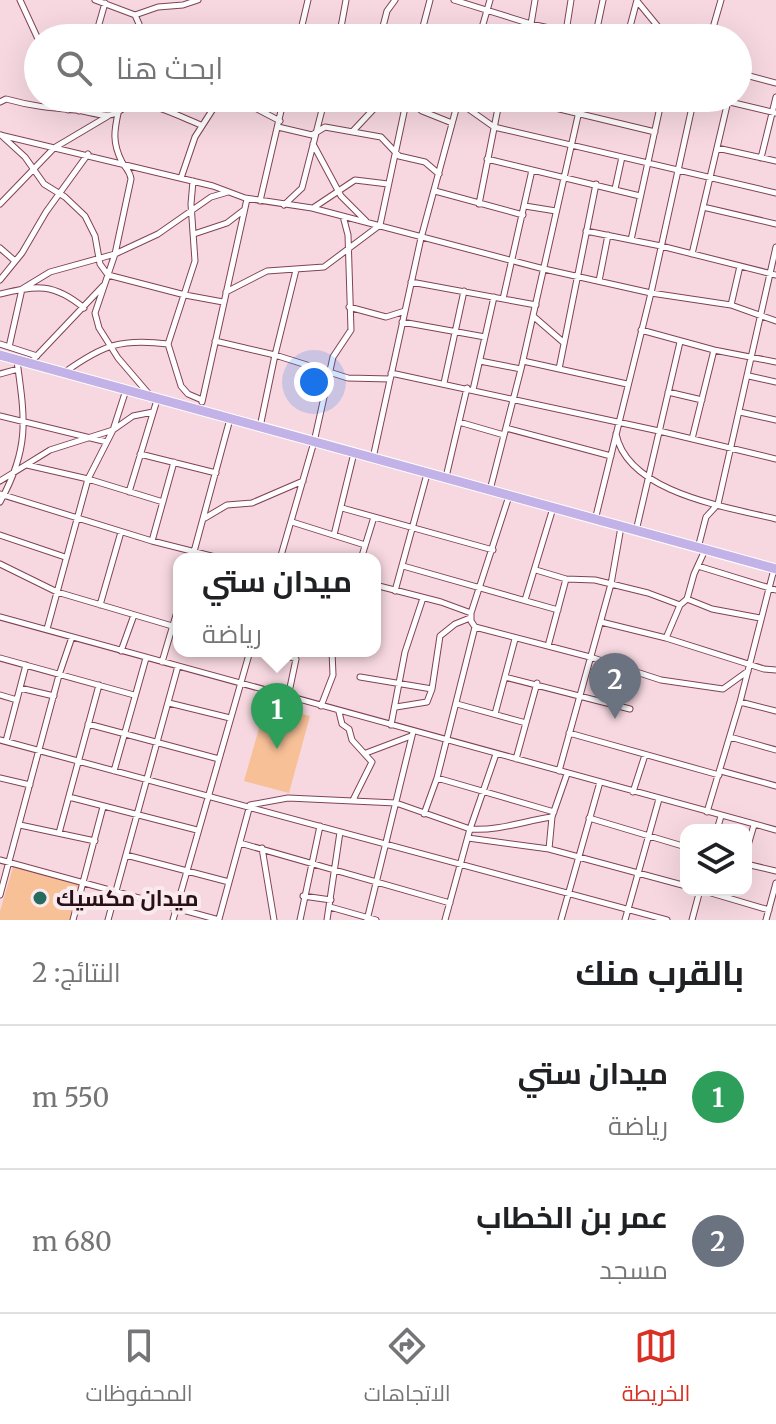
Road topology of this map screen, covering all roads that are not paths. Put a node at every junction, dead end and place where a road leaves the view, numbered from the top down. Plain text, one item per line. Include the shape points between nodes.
1 (20, 0) edge
2 (95, 0) edge
3 (198, 0) edge
4 (308, 0) edge
5 (346, 0) edge
6 (395, 0) edge
7 (430, 0) edge
8 (454, 0) edge
9 (490, 0) edge
10 (535, 0) edge
11 (571, 0) edge
12 (603, 0) edge
13 (637, 0) edge
14 (721, 0) edge
15 (105, 3) junction
16 (487, 11) junction
17 (135, 15) junction
18 (31, 24) edge
19 (99, 24) edge
20 (138, 24) edge
21 (302, 24) edge
22 (342, 24) edge
23 (383, 24) edge
24 (424, 24) edge
25 (483, 24) edge
26 (531, 24) joint
27 (567, 24) edge
28 (597, 24) edge
29 (631, 24) edge
30 (656, 24) edge
31 (714, 24) edge
32 (752, 77) edge
33 (776, 83) edge
34 (776, 97) edge
35 (0, 102) edge
36 (24, 103) edge
37 (752, 107) edge
38 (86, 112) edge
39 (120, 112) edge
40 (164, 112) edge
41 (210, 112) edge
42 (259, 112) edge
43 (281, 112) edge
44 (321, 112) edge
45 (371, 112) edge
46 (403, 112) edge
47 (424, 112) edge
48 (454, 112) edge
49 (474, 112) edge
50 (497, 112) edge
51 (574, 112) edge
52 (659, 112) edge
53 (691, 112) edge
54 (725, 112) edge
55 (774, 112) edge
56 (578, 113) junction
57 (118, 114) junction
58 (109, 115) junction
59 (452, 123) junction
60 (279, 124) junction
61 (201, 125) junction
62 (494, 127) junction
63 (353, 131) junction
64 (655, 132) junction
65 (314, 134) junction
66 (0, 135) edge
67 (313, 143) junction
68 (571, 146) junction
69 (54, 148) junction
70 (717, 148) junction
71 (395, 151) junction
72 (88, 154) junction
73 (622, 157) junction
74 (761, 158) junction
75 (487, 159) junction
76 (776, 161) edge
77 (648, 163) junction
78 (123, 164) junction
79 (33, 169) junction
80 (532, 170) junction
81 (678, 170) junction
82 (439, 174) junction
83 (564, 177) junction
84 (709, 177) junction
85 (181, 178) junction
86 (193, 181) junction
87 (388, 184) junction
88 (596, 184) junction
89 (615, 189) junction
90 (435, 191) junction
91 (229, 192) junction
92 (339, 192) junction
93 (776, 193) edge
94 (60, 194) junction
95 (640, 196) junction
96 (247, 199) junction
97 (260, 201) junction
98 (0, 204) edge
99 (479, 204) junction
100 (284, 205) junction
101 (525, 206) junction
102 (703, 207) junction
103 (312, 208) junction
104 (244, 209) junction
105 (192, 211) junction
106 (556, 211) junction
107 (523, 215) junction
108 (343, 216) junction
109 (368, 222) junction
110 (776, 224) edge
111 (380, 225) junction
112 (586, 231) junction
113 (194, 234) junction
114 (608, 235) junction
115 (421, 238) junction
116 (631, 240) junction
117 (661, 246) junction
118 (776, 247) edge
119 (0, 248) edge
120 (347, 249) junction
121 (115, 254) junction
122 (692, 254) junction
123 (99, 260) junction
124 (512, 260) junction
125 (15, 261) junction
126 (740, 266) junction
127 (544, 269) junction
128 (296, 270) junction
129 (773, 274) edge
130 (108, 275) junction
131 (577, 276) junction
132 (0, 280) edge
133 (599, 281) junction
134 (411, 282) junction
135 (105, 283) junction
136 (22, 289) junction
137 (464, 291) junction
138 (226, 292) junction
139 (651, 293) junction
140 (0, 294) edge
141 (183, 295) junction
142 (494, 297) junction
143 (503, 299) junction
144 (223, 302) junction
145 (536, 305) junction
146 (731, 305) junction
147 (349, 307) junction
148 (84, 308) junction
149 (405, 311) junction
150 (760, 315) junction
151 (533, 316) junction
152 (776, 321) edge
153 (402, 322) junction
154 (641, 330) junction
155 (455, 332) junction
156 (485, 337) junction
157 (215, 341) junction
158 (680, 342) junction
159 (564, 343) junction
160 (0, 344) edge
161 (168, 344) junction
162 (110, 346) junction
163 (9, 347) junction
164 (714, 350) junction
165 (0, 355) edge
166 (275, 355) junction
167 (753, 357) junction
168 (33, 359) junction
169 (480, 361) junction
170 (523, 361) junction
171 (776, 362) edge
172 (17, 364) junction
173 (521, 369) junction
174 (559, 369) junction
175 (329, 372) junction
176 (64, 373) junction
177 (0, 374) edge
178 (391, 376) junction
179 (749, 376) junction
180 (776, 382) edge
181 (444, 383) junction
182 (627, 384) junction
183 (470, 389) junction
184 (126, 390) junction
185 (668, 392) junction
186 (154, 398) junction
187 (514, 400) junction
188 (702, 400) junction
189 (201, 406) junction
190 (153, 412) junction
191 (740, 412) junction
192 (0, 416) edge
193 (230, 419) junction
194 (776, 420) edge
195 (25, 422) junction
196 (459, 422) junction
197 (618, 422) junction
198 (260, 428) junction
199 (113, 430) junction
200 (659, 431) junction
201 (505, 432) junction
202 (616, 432) junction
203 (87, 438) junction
204 (692, 439) junction
205 (107, 442) junction
206 (314, 442) junction
207 (731, 448) junction
208 (354, 453) junction
209 (140, 454) junction
210 (611, 456) junction
211 (372, 459) junction
212 (776, 459) edge
213 (174, 462) junction
214 (26, 464) junction
215 (13, 472) junction
216 (216, 473) junction
217 (428, 473) junction
218 (649, 477) junction
219 (88, 479) junction
220 (446, 479) junction
221 (0, 481) edge
222 (304, 481) junction
223 (490, 491) junction
224 (129, 492) junction
225 (509, 496) junction
226 (1, 497) edge
227 (163, 502) junction
228 (718, 504) junction
229 (342, 508) junction
230 (553, 508) junction
231 (374, 517) junction
232 (78, 518) junction
233 (203, 519) junction
234 (776, 519) edge
235 (595, 520) junction
236 (292, 522) junction
237 (621, 527) junction
238 (414, 528) junction
239 (636, 531) junction
240 (121, 532) junction
241 (0, 535) edge
242 (334, 535) junction
243 (152, 541) junction
244 (365, 545) junction
245 (702, 549) junction
246 (493, 550) junction
247 (195, 551) junction
248 (202, 553) edge
249 (283, 553) edge
250 (363, 553) edge
251 (65, 557) junction
252 (0, 564) edge
253 (403, 566) junction
254 (698, 566) junction
255 (775, 569) edge
256 (536, 570) junction
257 (566, 579) junction
258 (611, 584) junction
259 (381, 587) edge
260 (481, 588) junction
261 (773, 588) edge
262 (395, 591) junction
263 (57, 592) junction
264 (423, 598) junction
265 (687, 599) junction
266 (525, 600) junction
267 (100, 605) junction
268 (680, 605) junction
269 (558, 610) junction
270 (134, 615) junction
271 (471, 616) junction
272 (0, 617) edge
273 (760, 618) junction
274 (601, 622) junction
275 (173, 626) edge
276 (475, 627) junction
277 (47, 629) junction
278 (173, 634) edge
279 (72, 637) junction
280 (666, 638) junction
281 (515, 639) junction
282 (548, 646) junction
283 (121, 651) junction
284 (248, 657) edge
285 (290, 657) edge
286 (332, 657) edge
287 (590, 657) junction
288 (0, 658) edge
289 (146, 658) junction
290 (162, 662) junction
291 (26, 665) junction
292 (178, 666) junction
293 (749, 668) junction
294 (776, 670) edge
295 (59, 675) junction
296 (360, 677) dead end
297 (505, 677) junction
298 (537, 683) junction
299 (240, 684) junction
300 (99, 685) junction
301 (400, 685) junction
302 (20, 688) junction
303 (432, 689) junction
304 (579, 694) junction
305 (0, 695) edge
306 (134, 695) junction
307 (54, 696) junction
308 (288, 697) junction
309 (17, 700) junction
310 (740, 702) junction
311 (168, 703) junction
312 (457, 704) junction
313 (321, 706) junction
314 (396, 707) junction
315 (630, 709) dead end
316 (339, 711) junction
317 (776, 711) edge
318 (495, 714) junction
319 (230, 718) junction
320 (526, 723) junction
321 (88, 724) junction
322 (391, 725) junction
323 (124, 732) junction
324 (569, 733) junction
325 (412, 734) junction
326 (730, 737) junction
327 (446, 739) junction
328 (3, 741) edge
329 (158, 742) junction
330 (40, 750) junction
331 (776, 750) edge
332 (366, 753) junction
333 (496, 754) junction
334 (645, 755) junction
335 (219, 759) junction
336 (516, 759) junction
337 (78, 760) junction
338 (114, 771) junction
339 (559, 771) junction
340 (720, 773) junction
341 (567, 774) junction
342 (0, 778) edge
343 (437, 778) junction
344 (147, 779) junction
345 (600, 782) junction
346 (30, 785) junction
347 (776, 786) edge
348 (633, 792) junction
349 (484, 793) junction
350 (209, 795) junction
351 (69, 797) junction
352 (659, 799) junction
353 (353, 801) junction
354 (396, 803) junction
355 (250, 805) junction
356 (103, 807) junction
357 (707, 812) junction
358 (424, 814) junction
359 (553, 814) junction
360 (137, 815) junction
361 (721, 816) junction
362 (589, 818) junction
363 (719, 824) edge
364 (20, 825) junction
365 (754, 825) junction
366 (320, 826) junction
367 (470, 829) junction
368 (197, 830) junction
369 (776, 830) edge
370 (340, 832) junction
371 (752, 832) edge
372 (59, 833) junction
373 (648, 836) junction
374 (468, 838) junction
375 (95, 841) junction
376 (240, 843) junction
377 (386, 843) junction
378 (680, 845) edge
379 (262, 848) junction
380 (549, 849) junction
381 (126, 855) junction
382 (579, 857) junction
383 (0, 860) edge
384 (9, 862) junction
385 (312, 863) junction
386 (460, 864) junction
387 (752, 865) edge
388 (335, 870) junction
389 (186, 871) junction
390 (776, 871) edge
391 (638, 873) junction
392 (229, 882) junction
393 (377, 882) junction
394 (84, 883) junction
395 (776, 883) edge
396 (680, 884) edge
397 (116, 892) junction
398 (0, 893) edge
399 (567, 893) junction
400 (303, 896) junction
401 (698, 896) edge
402 (719, 896) edge
403 (732, 896) edge
404 (729, 899) junction
405 (450, 903) junction
406 (330, 904) junction
407 (177, 907) junction
408 (628, 909) junction
409 (769, 910) junction
410 (368, 919) edge
411 (73, 920) edge
412 (108, 920) edge
413 (173, 920) edge
414 (220, 920) edge
415 (274, 920) edge
416 (300, 920) edge
417 (327, 920) edge
418 (376, 920) edge
419 (445, 920) edge
420 (561, 920) edge
421 (625, 920) edge
422 (667, 920) edge
423 (692, 920) edge
424 (766, 920) edge

1 - 18 street
2 - 15 street
3 - 17 street
4 - 21 street
5 - 22 street
6 - 23 street
7 - 24 street
8 - 16 street
9 - 16 street
10 - 26 street
11 - 27 street
12 - 28 street
13 - 29 street
13 - 30 street
14 - 31 street
15 - 17 street
15 - 19 street
16 - 25 street
16 - 26 street
17 - 20 street
32 - 33 street
34 - 55 street
35 - 36 street
37 - 55 street
38 - 58 street
39 - 57 street
40 - 61 street
41 - 61 street
42 - 60 street
43 - 60 street
44 - 65 street
45 - 63 street
46 - 71 street
47 - 59 street
48 - 59 street
49 - 62 street
50 - 62 street
51 - 56 street
52 - 64 street
53 - 81 street
54 - 70 street
55 - 74 street
56 - 64 street
56 - 68 street
57 - 58 street
57 - 78 street via 113,131
58 - 69 street
59 - 82 street
60 - 65 street
60 - 97 street
61 - 85 street
62 - 68 street
62 - 75 street
63 - 65 street via 325,127
63 - 71 street via 381,137
64 - 77 street
65 - 67 street
66 - 69 street
66 - 79 street
67 - 92 street
67 - 100 street via 302,188
68 - 73 street
68 - 83 street
69 - 72 street
69 - 79 street
70 - 74 street
70 - 84 street
71 - 82 street via 425,162
71 - 87 street
72 - 78 street
72 - 94 street
73 - 77 street
73 - 89 street
74 - 76 street
75 - 80 street
75 - 99 street
77 - 81 street
77 - 95 street
78 - 85 street
78 - 121 street via 131,179
79 - 94 street
79 - 98 street
80 - 83 street
80 - 101 street
81 - 84 street
81 - 117 street
82 - 90 street
83 - 88 street
83 - 106 street
84 - 93 street
84 - 102 street
85 - 86 street
86 - 91 street
86 - 105 street
87 - 92 street via 355,180
87 - 111 street
88 - 89 street
88 - 112 street
89 - 95 street
90 - 99 street
90 - 115 street
91 - 96 street
91 - 105 street
92 - 103 street
92 - 109 street
94 - 123 street via 90,224
94 - 125 street
95 - 116 street
96 - 97 street
96 - 104 street
97 - 100 street
99 - 107 street
100 - 103 street
101 - 106 street
101 - 107 street
102 - 110 street
102 - 122 street
103 - 108 street
104 - 113 street via 227,223
104 - 138 street
105 - 113 street
105 - 121 street
106 - 127 street
107 - 124 street
108 - 109 street
108 - 120 street
109 - 111 street
111 - 115 street
111 - 120 street
112 - 114 street
112 - 131 street
113 - 141 street via 195,261
114 - 116 street
114 - 133 street
115 - 124 street
115 - 134 street
116 - 117 street
117 - 122 street
117 - 139 street
118 - 129 street
119 - 125 street
120 - 128 street via 324,267
120 - 147 street
121 - 123 street
121 - 130 street
122 - 126 street
123 - 130 street
123 - 136 street via 50,272
124 - 127 street
124 - 143 street
125 - 132 street
126 - 129 street
126 - 146 street
127 - 131 street
127 - 145 street
128 - 138 street via 267,271
128 - 166 street
129 - 150 street
130 - 135 street
130 - 141 street
131 - 133 street
131 - 159 street
133 - 139 street
134 - 137 street
134 - 149 street
135 - 148 street
135 - 162 street via 95,313
136 - 140 street
136 - 148 street via 57,290
136 - 163 street
137 - 142 street
137 - 155 street
138 - 144 street
139 - 146 street
139 - 154 street
141 - 144 street
141 - 161 street
142 - 143 street
142 - 156 street
143 - 145 street
144 - 157 street
145 - 151 street
146 - 150 street
147 - 149 street via 386,317
147 - 175 street via 349,335
148 - 168 street
149 - 153 street
150 - 152 street
150 - 167 street
151 - 159 street
151 - 170 street
153 - 155 street
153 - 178 street
154 - 158 street
154 - 182 street
155 - 156 street
155 - 181 street
156 - 169 street
157 - 166 street
157 - 189 street
158 - 164 street
158 - 185 street
159 - 174 street
160 - 163 street
161 - 162 street via 133,340
161 - 189 street via 181,386
162 - 176 street
162 - 186 street
163 - 168 street
164 - 167 street
164 - 188 street
165 - 172 highway
166 - 175 street
166 - 198 street
167 - 171 street
167 - 179 street
168 - 172 highway
168 - 176 highway
169 - 173 street
169 - 183 street
170 - 173 street
170 - 174 street
172 - 177 street
172 - 195 street
173 - 187 street
174 - 182 street
175 - 178 street via 358,379
175 - 206 street
176 - 184 highway
178 - 181 street
178 - 211 street
179 - 180 street
179 - 191 street
181 - 183 street
182 - 197 street
183 - 187 street
183 - 196 street
184 - 186 highway
184 - 199 street
185 - 188 street
185 - 200 street
186 - 189 highway
186 - 190 street
187 - 197 street
187 - 201 street
188 - 204 street
189 - 193 highway
190 - 199 street via 131,417
190 - 209 street
191 - 194 street
191 - 207 street
192 - 195 street
193 - 198 highway
193 - 216 street
195 - 203 street
195 - 215 street
196 - 201 street
196 - 220 street
197 - 200 street
197 - 202 street
198 - 206 highway
199 - 203 street
199 - 205 street
200 - 204 street
200 - 218 street
201 - 210 street
201 - 223 street
202 - 210 street
202 - 218 street via 620,449
203 - 205 street
203 - 214 street
204 - 207 street
205 - 219 street
206 - 208 highway
206 - 222 street
207 - 212 street
207 - 228 street
208 - 211 highway
208 - 229 street
209 - 213 street
209 - 224 street
210 - 235 street
211 - 217 highway
213 - 216 street
213 - 227 street
214 - 215 street
214 - 219 street
215 - 221 street
215 - 226 street
216 - 233 street
217 - 220 highway
217 - 238 street
218 - 228 street via 679,495
218 - 239 street
219 - 224 street
219 - 232 street
220 - 223 highway
222 - 233 street via 252,503 225,506
222 - 236 street
223 - 225 highway
224 - 227 street
225 - 230 highway
225 - 246 street
226 - 232 street
227 - 243 street
228 - 234 street
228 - 245 street via 706,517
229 - 231 street
229 - 242 street
230 - 235 highway
230 - 256 street
231 - 238 street
231 - 244 street
232 - 240 street
232 - 251 street
233 - 247 street
235 - 237 highway
236 - 242 street
236 - 249 street
237 - 239 highway
237 - 258 street
238 - 246 street
238 - 253 street
239 - 245 highway
240 - 243 street
240 - 267 street
241 - 251 street
242 - 244 street
243 - 247 street
244 - 250 street
245 - 254 street
245 - 255 highway
246 - 260 street
247 - 248 street
251 - 263 street
252 - 263 street
253 - 260 street
253 - 262 street
254 - 261 street
254 - 265 street
255 - 261 street
256 - 257 street
256 - 266 street
257 - 258 street
257 - 269 street
258 - 268 street
258 - 274 street
259 - 262 street
260 - 266 street
260 - 271 street
261 - 273 street
262 - 264 street
263 - 267 street
263 - 277 street
264 - 271 street
264 - 301 street
265 - 268 street
265 - 273 street
266 - 269 street
267 - 270 street
268 - 280 street
269 - 282 street
270 - 275 street
270 - 283 street
271 - 276 street
271 - 303 street via 440,636
272 - 277 street
273 - 293 street
274 - 280 street
274 - 287 street
276 - 281 street
276 - 312 street
277 - 279 street
278 - 290 street
279 - 283 street
279 - 295 street
280 - 293 street
281 - 282 street
281 - 297 street
282 - 287 street
283 - 289 street
284 - 299 street
285 - 308 street via 296,659
286 - 313 street via 333,675
287 - 293 street via 661,680 717,688
287 - 304 street
288 - 291 street
289 - 290 street
289 - 306 street
290 - 292 street
291 - 295 street
291 - 302 street
292 - 299 street
292 - 311 street
293 - 294 street
293 - 310 street
295 - 300 street
295 - 307 street
296 - 301 street
297 - 298 street
297 - 318 street
298 - 304 street
298 - 320 street
299 - 308 street
299 - 319 street
300 - 306 street
300 - 321 street
301 - 303 street
301 - 314 street
302 - 307 street
302 - 309 street
303 - 314 street via 426,703
304 - 315 street
304 - 324 street
305 - 309 street
306 - 323 street
307 - 330 street
308 - 313 street
309 - 328 street
310 - 317 street
310 - 326 street
311 - 319 street
311 - 329 street
312 - 318 street
312 - 327 street
313 - 316 street
314 - 322 street
316 - 322 street
316 - 332 street via 352,740
318 - 320 street
319 - 335 street
320 - 336 street
321 - 323 street
321 - 337 street
322 - 325 street
323 - 329 street
323 - 338 street
324 - 334 street
324 - 339 street
325 - 327 street
325 - 332 street
325 - 354 street
326 - 331 street
326 - 340 street
327 - 333 street
327 - 343 street
328 - 330 street
329 - 335 street
329 - 344 street
330 - 337 street
330 - 346 street
332 - 353 street via 372,767
333 - 336 street
333 - 349 street
334 - 340 street
334 - 348 street
335 - 350 street
336 - 339 street
337 - 338 street
337 - 351 street
338 - 344 street
339 - 341 street
340 - 347 street
340 - 357 street
341 - 345 street
341 - 359 street
342 - 346 street
343 - 349 street
343 - 358 street
344 - 350 street
344 - 360 street
345 - 348 street
345 - 362 street
346 - 364 street
348 - 352 street
349 - 359 street
349 - 367 street
350 - 355 street
350 - 368 street
351 - 356 street
351 - 372 street
352 - 357 street
352 - 373 street
353 - 354 street
353 - 355 street via 288,798
354 - 358 street
354 - 377 street
355 - 366 street
355 - 376 street
356 - 360 street
356 - 375 street
357 - 361 street
358 - 367 street
359 - 367 street via 495,830
359 - 380 street
360 - 368 street
360 - 381 street
361 - 363 street
361 - 365 street
362 - 373 street
362 - 382 street
364 - 372 street
364 - 384 street
365 - 369 street
365 - 371 street
366 - 370 street
366 - 385 street
367 - 374 street
368 - 389 street
370 - 377 street
370 - 388 street
372 - 375 street
373 - 378 street
373 - 391 street
374 - 380 street
374 - 386 street
375 - 394 street
376 - 379 street
376 - 392 street
377 - 386 street
377 - 393 street
379 - 385 street
379 - 415 street
380 - 382 street
381 - 389 street
381 - 397 street
382 - 391 street
382 - 399 street
383 - 384 street
384 - 394 street
384 - 398 street
385 - 388 street
385 - 400 street
386 - 399 street
386 - 405 street
387 - 390 street
388 - 393 street
388 - 406 street
389 - 392 street
389 - 407 street
391 - 396 street
391 - 408 street
392 - 414 street
393 - 405 street
393 - 410 street
394 - 397 street
394 - 411 street
395 - 409 street
397 - 407 street
397 - 412 street
399 - 408 street
399 - 420 street
400 - 406 street
400 - 416 street
401 - 423 street
402 - 404 street
403 - 404 street
404 - 409 street
405 - 419 street
406 - 410 street
406 - 417 street
407 - 413 street
407 - 414 street
408 - 421 street
408 - 422 street
409 - 424 street
410 - 418 street

